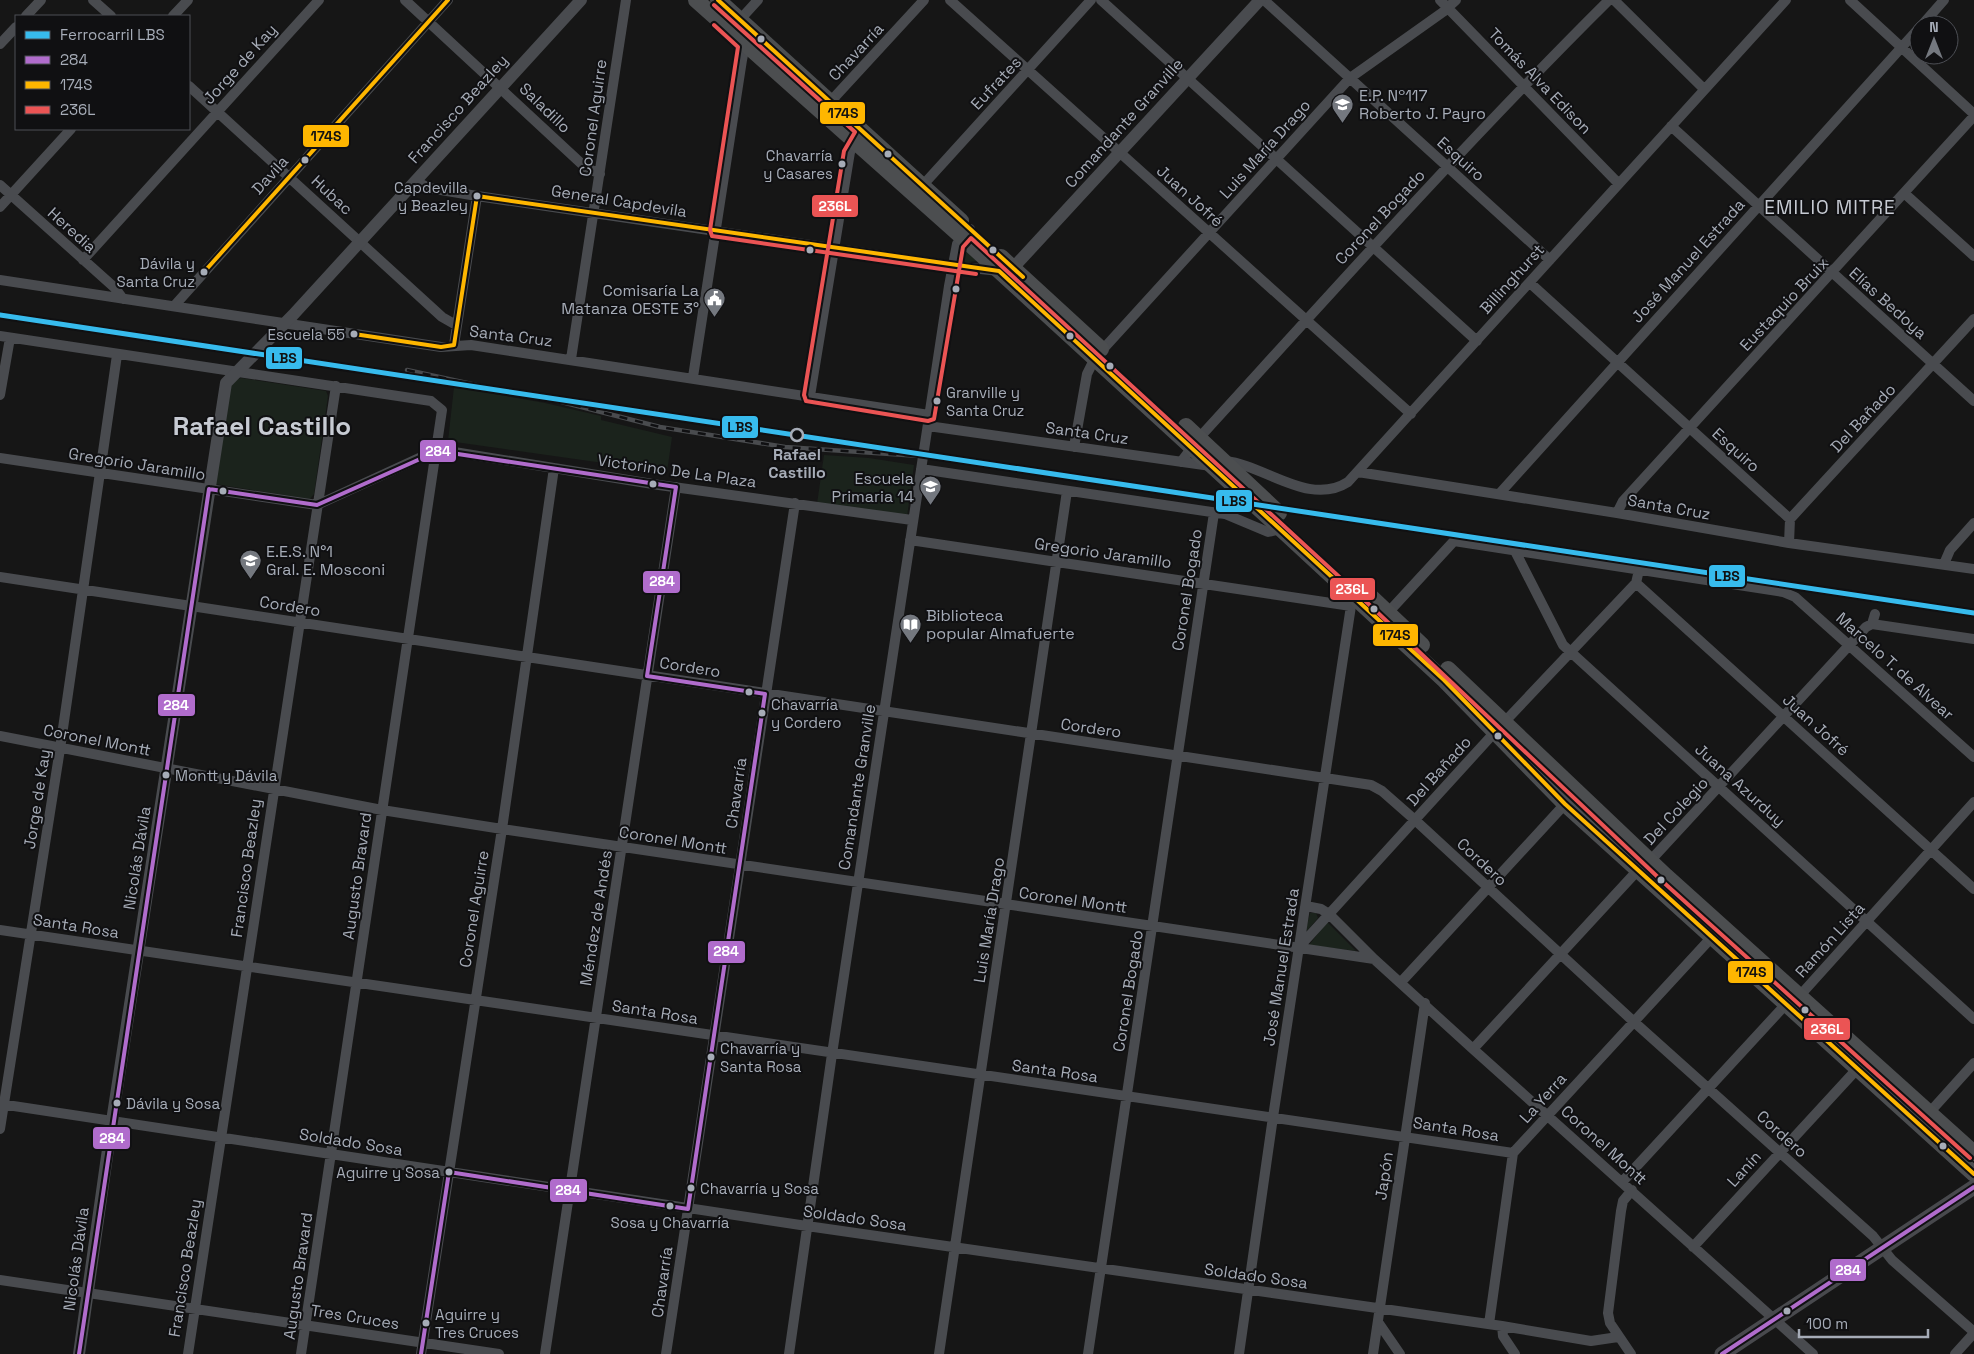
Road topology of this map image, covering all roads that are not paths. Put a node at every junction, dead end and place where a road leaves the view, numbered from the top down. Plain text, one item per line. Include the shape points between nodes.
1 (41, 0) edge
2 (93, 0) edge
3 (188, 0) edge
4 (319, 0) edge
5 (405, 0) edge
6 (448, 0) edge
7 (581, 0) edge
8 (626, 0) edge
9 (696, 0) edge
10 (718, 0) edge
11 (758, 0) edge
12 (924, 0) edge
13 (950, 0) edge
14 (1091, 0) edge
15 (1101, 0) edge
16 (1260, 0) edge
17 (1264, 0) edge
18 (1440, 0) edge
19 (1456, 0) edge
20 (1610, 0) edge
21 (1614, 0) edge
22 (1786, 0) edge
23 (1850, 0) edge
24 (1944, 0) edge
25 (1448, 8) junction
26 (27, 15) edge
27 (111, 15) edge
28 (175, 15) edge
29 (1931, 15) edge
30 (428, 22) junction
31 (735, 25) junction
32 (15, 28) edge
33 (1909, 39) edge
34 (750, 40) junction
35 (0, 44) edge
36 (1902, 47) junction
37 (1029, 70) junction
38 (1187, 78) junction
39 (1350, 78) junction
40 (1524, 85) junction
41 (190, 87) edge
42 (500, 87) junction
43 (1704, 89) junction
44 (831, 101) junction
45 (217, 112) junction
46 (1974, 115) edge
47 (1671, 126) junction
48 (70, 130) edge
49 (859, 136) junction
50 (1120, 153) junction
51 (1276, 158) junction
52 (1447, 166) junction
53 (600, 174) junction
54 (289, 176) junction
55 (415, 181) junction
56 (1618, 183) junction
57 (0, 185) edge
58 (923, 185) junction
59 (1904, 193) junction
60 (11, 195) junction
61 (478, 196) junction
62 (1760, 205) junction
63 (0, 207) edge
64 (595, 212) junction
65 (716, 231) junction
66 (966, 233) junction
67 (1209, 234) junction
68 (359, 241) junction
69 (1372, 246) junction
70 (834, 248) junction
71 (1974, 256) edge
72 (83, 260) junction
73 (1550, 260) junction
74 (953, 266) junction
75 (1006, 269) junction
76 (1833, 272) junction
77 (0, 280) edge
78 (1530, 283) junction
79 (123, 299) junction
80 (175, 306) junction
81 (1974, 319) edge
82 (1306, 321) junction
83 (284, 323) junction
84 (456, 325) junction
85 (5, 337) edge
86 (1477, 341) junction
87 (454, 345) junction
88 (1098, 354) junction
89 (118, 355) junction
90 (571, 360) junction
91 (1617, 362) junction
92 (1933, 364) junction
93 (236, 372) junction
94 (693, 377) junction
95 (336, 386) junction
96 (0, 395) edge
97 (810, 396) junction
98 (1974, 400) edge
99 (1411, 414) junction
100 (929, 415) junction
101 (928, 426) junction
102 (1690, 428) junction
103 (1196, 443) junction
104 (1074, 447) junction
105 (438, 451) junction
106 (0, 458) edge
107 (1181, 462) junction
108 (1218, 464) junction
109 (554, 468) junction
110 (921, 469) junction
111 (1358, 472) junction
112 (99, 473) junction
113 (676, 487) junction
114 (209, 490) junction
115 (1067, 491) junction
116 (1500, 494) junction
117 (794, 504) junction
118 (317, 505) junction
119 (1214, 513) junction
120 (1617, 513) junction
121 (1790, 519) junction
122 (912, 520) junction
123 (1974, 524) edge
124 (1281, 529) junction
125 (910, 540) junction
126 (1789, 543) junction
127 (1515, 551) junction
128 (1058, 562) junction
129 (1944, 564) junction
130 (1974, 569) edge
131 (1639, 570) junction
132 (0, 577) edge
133 (1203, 582) junction
134 (1636, 583) junction
135 (82, 590) junction
136 (1356, 598) junction
137 (191, 606) junction
138 (1384, 617) junction
139 (300, 623) junction
140 (1974, 639) edge
141 (408, 640) junction
142 (1849, 644) junction
143 (1570, 652) junction
144 (526, 657) junction
145 (647, 676) junction
146 (766, 694) junction
147 (885, 712) junction
148 (1784, 716) junction
149 (1499, 728) junction
150 (1031, 734) junction
151 (0, 736) edge
152 (60, 749) junction
153 (1178, 755) junction
154 (1974, 757) edge
155 (167, 768) junction
156 (1325, 777) junction
157 (1720, 787) junction
158 (274, 788) junction
159 (1974, 802) edge
160 (1565, 804) junction
161 (382, 810) junction
162 (1415, 820) junction
163 (502, 829) junction
164 (622, 846) junction
165 (1931, 850) junction
166 (740, 865) junction
167 (1644, 866) junction
168 (859, 883) junction
169 (1488, 888) junction
170 (1974, 889) edge
171 (1007, 905) junction
172 (1306, 906) junction
173 (1329, 914) junction
174 (1866, 922) junction
175 (1154, 926) junction
176 (0, 930) edge
177 (31, 935) junction
178 (1712, 937) junction
179 (1299, 947) junction
180 (139, 951) junction
181 (1562, 955) junction
182 (1374, 959) junction
183 (248, 966) junction
184 (1402, 981) junction
185 (356, 983) junction
186 (1793, 999) junction
187 (474, 1000) junction
188 (1425, 1003) junction
189 (596, 1019) junction
190 (1974, 1019) edge
191 (1632, 1021) junction
192 (713, 1036) junction
193 (1474, 1049) junction
194 (832, 1054) junction
195 (1974, 1063) edge
196 (1858, 1068) junction
197 (980, 1076) junction
198 (1707, 1087) junction
199 (1127, 1096) junction
200 (2, 1104) edge
201 (1929, 1113) junction
202 (1548, 1115) junction
203 (1273, 1117) junction
204 (112, 1121) junction
205 (0, 1128) edge
206 (1405, 1137) junction
207 (221, 1138) junction
208 (1780, 1152) junction
209 (1513, 1153) junction
210 (1974, 1153) edge
211 (331, 1154) junction
212 (449, 1172) junction
213 (1974, 1174) edge
214 (1623, 1181) junction
215 (1974, 1187) edge
216 (1632, 1190) junction
217 (570, 1191) junction
218 (688, 1208) junction
219 (807, 1226) junction
220 (1693, 1247) junction
221 (955, 1248) junction
222 (1882, 1248) junction
223 (1102, 1268) junction
224 (0, 1280) edge
225 (1248, 1290) junction
226 (88, 1293) junction
227 (195, 1309) junction
228 (1380, 1309) junction
229 (1775, 1319) junction
230 (1378, 1322) junction
231 (1488, 1324) junction
232 (306, 1325) junction
233 (1502, 1326) junction
234 (1974, 1333) edge
235 (1618, 1337) junction
236 (423, 1343) junction
237 (79, 1354) edge
238 (188, 1354) edge
239 (301, 1354) edge
240 (421, 1354) edge
241 (498, 1354) edge
242 (545, 1354) edge
243 (666, 1354) edge
244 (789, 1354) edge
245 (939, 1354) edge
246 (1088, 1354) edge
247 (1239, 1354) edge
248 (1373, 1354) edge
249 (1400, 1354) edge
250 (1515, 1354) edge
251 (1631, 1354) edge
252 (1722, 1354) edge
253 (1813, 1354) edge
254 (1955, 1354) edge

1 - 26 street
2 - 27 street
3 - 28 street
4 - 45 street, Jorge de Kay
5 - 30 street, Saladillo
6 - 30 street, Davila
7 - 42 street, Francisco Beazley
8 - 53 street, Coronel Aguirre
9 - 31 main road
10 - 31 main road
11 - 31 street
12 - 44 street, Chavarría
13 - 37 street, Juan Jofré
14 - 37 street, Eufrates
15 - 38 street
16 - 38 street, Comandante Granville
17 - 39 street, Esquiro
18 - 25 street, Tomás Alva Edison
19 - 25 street, Luis María Drago
20 - 40 street, Coronel Bogado
21 - 43 street
22 - 43 street, Billinghurst
23 - 36 street
24 - 29 street
25 - 39 street, Luis María Drago
25 - 40 street, Tomás Alva Edison
30 - 42 street, Saladillo
30 - 54 street, Davila
31 - 34 main road
32 - 35 street
33 - 36 street, José Manuel Estrada
34 - 44 main road
34 - 49 main road
34 - 65 street
36 - 46 street
36 - 62 street, José Manuel Estrada
37 - 50 street, Juan Jofré
37 - 58 street, Eufrates
38 - 50 street, Comandante Granville
38 - 51 street
39 - 51 street, Luis María Drago
39 - 52 street, Esquiro
40 - 52 street, Coronel Bogado
40 - 56 street, Tomás Alva Edison
41 - 45 street, Hubac
42 - 53 street, Saladillo via 585,168
42 - 55 street, Francisco Beazley
43 - 47 street, Billinghurst
44 - 49 main road
45 - 54 street, Hubac
45 - 72 street, Jorge de Kay
46 - 59 street, Eustaquio Bruix
47 - 56 street, Billinghurst
47 - 62 street, Elías Bedoya
48 - 60 street
49 - 58 main road
49 - 66 main road
49 - 70 street via 850,152
50 - 67 street, Juan Jofré
50 - 75 street, Comandante Granville
51 - 67 street, Luis María Drago
51 - 69 street
52 - 69 street, Coronel Bogado
52 - 73 street, Esquiro
53 - 64 street, Coronel Aguirre
54 - 68 street, Hubac
54 - 80 street, Davila
55 - 61 street, General Capdevila via 428,188
55 - 68 street, Francisco Beazley
56 - 73 street, Billinghurst
57 - 60 street, Heredia
58 - 66 main road
59 - 71 street
59 - 76 street, Eustaquio Bruix
60 - 63 street
60 - 72 street, Heredia
61 - 64 street, General Capdevila
61 - 84 street
62 - 76 street, Elías Bedoya
62 - 91 street, José Manuel Estrada
64 - 65 street, General Capdevila
64 - 90 street, Coronel Aguirre
65 - 70 street, General Capdevila
65 - 94 street
66 - 74 street, Comandante Granville via 957,244
66 - 75 main road
67 - 82 street, Juan Jofré
67 - 88 street, Luis María Drago
68 - 83 street, Francisco Beazley
68 - 84 street, Hubac via 442,317
69 - 82 street, Coronel Bogado
69 - 86 street
70 - 74 street, General Capdevila
70 - 97 street
72 - 79 street, Heredia
73 - 78 street, Billinghurst
74 - 75 street, General Capdevila
74 - 100 street, Comandante Granville
75 - 88 main road
76 - 92 street, Elías Bedoya
76 - 102 street, Eustaquio Bruix
77 - 79 street, Santa Cruz
78 - 86 street, Billinghurst
78 - 91 street, Esquiro
79 - 80 street, Santa Cruz
80 - 83 street, Santa Cruz
81 - 92 street, Del Bañado
82 - 99 street, Juan Jofré
82 - 103 street, Coronel Bogado
83 - 87 street, Santa Cruz via 441,347
83 - 93 street, Francisco Beazley
84 - 87 street
85 - 89 street
85 - 96 street
86 - 99 street, Billinghurst
87 - 90 street, Santa Cruz
88 - 103 main road
88 - 104 street, Luis María Drago via 1087,374
89 - 93 street
89 - 112 street, Jorge de Kay
90 - 94 street, Santa Cruz
91 - 102 street, Esquiro
91 - 116 street, José Manuel Estrada
92 - 98 street, Elías Bedoya
92 - 121 street, Del Bañado
93 - 95 street
93 - 114 street, Nicolás Dávila via 224,390
94 - 97 street, Santa Cruz
95 - 105 street, Augusto Bravard via 437,404 443,416
95 - 118 street, Francisco Beazley
97 - 100 street, Santa Cruz
99 - 111 street, Billinghurst
100 - 101 street, Comandante Granville
101 - 104 street, Santa Cruz
101 - 110 street, Comandante Granville
102 - 120 street, Eustaquio Bruix via 1623,502
102 - 121 street, Esquiro
103 - 107 street, Coronel Bogado
103 - 108 main road
104 - 107 street, Santa Cruz
105 - 109 street, Victorino De La Plaza
105 - 118 street
105 - 141 street, Augusto Bravard
106 - 112 street, Gregorio Jaramillo
107 - 108 street, Santa Cruz
108 - 111 street, Billinghurst via 1240,464 1314,490 1342,486
108 - 124 main road
108 - 136 main road
109 - 113 street, Victorino De La Plaza
109 - 144 street, Coronel Aguirre
110 - 115 street
110 - 122 street, Comandante Granville
111 - 116 street, Santa Cruz
112 - 114 street, Gregorio Jaramillo
112 - 135 street, Jorge de Kay
113 - 117 street, Victorino De La Plaza
113 - 145 street, Méndez de Andés
114 - 118 street, Gregorio Jaramillo
114 - 137 street, Nicolás Dávila
115 - 119 street
115 - 128 street, Luis María Drago
116 - 120 street, Santa Cruz
117 - 122 street, Victorino De La Plaza
117 - 146 street, Chavarría
118 - 139 street, Francisco Beazley
119 - 124 street via 1225,514 1268,532
119 - 133 street, Coronel Bogado
120 - 126 street, Santa Cruz
121 - 126 street
122 - 125 street, Comandante Granville
123 - 129 street via 1950,550
124 - 136 main road
125 - 128 street, Gregorio Jaramillo
125 - 147 street, Comandante Granville
126 - 129 street, Santa Cruz
127 - 131 street
127 - 138 street via 1454,541
127 - 143 street, Juana Azurduy via 1559,639
128 - 133 street, Gregorio Jaramillo
128 - 150 street, Luis María Drago
129 - 130 street, Santa Cruz
131 - 134 street
131 - 142 street, Marcelo T. de Alvear via 1775,590 1795,597
132 - 135 street, Cordero
133 - 136 street, Gregorio Jaramillo
133 - 153 street, Coronel Bogado
134 - 143 street, Del Bañado
134 - 148 street, Juan Jofré
135 - 137 street, Cordero
135 - 152 street, Jorge de Kay
136 - 138 main road
136 - 156 street, José Manuel Estrada
137 - 139 street, Cordero
137 - 155 street, Nicolás Dávila
138 - 149 main road
139 - 141 street, Cordero
139 - 158 street, Francisco Beazley
140 - 142 street, Del Colegio via 1874,619
141 - 144 street, Cordero
141 - 161 street, Augusto Bravard
142 - 148 street, Del Colegio
142 - 154 street, Marcelo T. de Alvear
143 - 149 street, Del Bañado
143 - 157 street, Juana Azurduy
144 - 145 street, Cordero
144 - 163 street, Coronel Aguirre
145 - 146 street, Cordero
145 - 164 street, Méndez de Andés
146 - 147 street, Cordero
146 - 166 street, Chavarría
147 - 150 street, Cordero
147 - 168 street, Comandante Granville
148 - 157 street, Del Colegio
148 - 165 street, Juan Jofré
149 - 160 main road
149 - 162 street, Del Bañado
149 - 167 main road
150 - 153 street, Cordero
150 - 171 street, Luis María Drago
151 - 152 street, Coronel Montt
152 - 155 street, Coronel Montt
152 - 177 street, Jorge de Kay
153 - 156 street, Cordero
153 - 175 street, Coronel Bogado
155 - 158 street, Coronel Montt
155 - 180 street, Nicolás Dávila
156 - 162 street, Cordero via 1377,787
156 - 172 street, José Manuel Estrada
157 - 167 street, Del Colegio
157 - 174 street, Juana Azurduy
158 - 161 street, Coronel Montt
158 - 183 street, Francisco Beazley
159 - 165 street, Ramón Lista
160 - 167 main road
160 - 169 street
161 - 163 street, Coronel Montt
161 - 185 street, Augusto Bravard
162 - 169 street, Cordero
162 - 173 street, Del Bañado
163 - 164 street, Coronel Montt
163 - 187 street, Coronel Aguirre
164 - 166 street, Coronel Montt
164 - 189 street, Méndez de Andés
165 - 170 street, Juan Jofré
165 - 174 street, Ramón Lista
166 - 168 street, Coronel Montt
166 - 192 street, Chavarría
167 - 178 main road
167 - 181 street, Del Colegio
167 - 186 main road
168 - 171 street, Coronel Montt
168 - 194 street, Comandante Granville
169 - 181 street, Cordero
169 - 184 street
171 - 175 street, Coronel Montt
171 - 197 street, Luis María Drago
172 - 173 street, Coronel Montt
172 - 179 street, José Manuel Estrada
173 - 179 street, Del Bañado
173 - 182 street, Coronel Montt
174 - 186 street, Ramón Lista
174 - 190 street, Juana Azurduy
175 - 179 street, Coronel Montt
175 - 199 street, Coronel Bogado
176 - 177 street, Santa Rosa
177 - 180 street, Santa Rosa
177 - 200 street, Jorge de Kay
178 - 186 main road
178 - 191 street, La Yerra
179 - 182 street, Coronel Montt
179 - 203 street, José Manuel Estrada
180 - 183 street, Santa Rosa
180 - 204 street, Nicolás Dávila
181 - 191 street, Cordero
181 - 193 street, Del Colegio
182 - 184 street, Coronel Montt
183 - 185 street, Santa Rosa
183 - 207 street, Francisco Beazley
184 - 188 street, Coronel Montt
185 - 187 street, Santa Rosa
185 - 211 street, Augusto Bravard
186 - 196 main road
186 - 198 street, Ramón Lista
186 - 201 main road
187 - 189 street, Santa Rosa
187 - 212 street, Coronel Aguirre
188 - 193 street, Coronel Montt
188 - 206 street, Japón
189 - 192 street, Santa Rosa
189 - 217 street, Méndez de Andés
191 - 198 street, Cordero
191 - 202 street, La Yerra
192 - 194 street, Santa Rosa
192 - 218 street, Chavarría
193 - 202 street, Coronel Montt
194 - 197 street, Santa Rosa
194 - 219 street, Comandante Granville
195 - 201 street
196 - 208 street, Lanín
196 - 213 main road
197 - 199 street, Santa Rosa
197 - 221 street, Luis María Drago
198 - 208 street, Cordero
198 - 214 street, Ramón Lista
199 - 203 street, Santa Rosa
199 - 223 street, Coronel Bogado
200 - 204 street, Soldado Sosa
200 - 205 street, Jorge de Kay
201 - 210 main road
202 - 209 street, La Yerra
202 - 214 street, Coronel Montt
203 - 206 street, Santa Rosa
203 - 225 street, José Manuel Estrada
204 - 207 street, Soldado Sosa
204 - 226 street, Nicolás Dávila
206 - 209 street, Santa Rosa
206 - 228 street, Japón
207 - 211 street, Soldado Sosa
207 - 227 street, Francisco Beazley
208 - 220 street, Lanín
208 - 222 street, Cordero via 1873,1236
209 - 231 street
211 - 212 street, Soldado Sosa
211 - 232 street, Augusto Bravard
212 - 217 street, Soldado Sosa
212 - 236 street, Coronel Aguirre
214 - 216 street, Coronel Montt
215 - 222 main road
216 - 220 street, Coronel Montt
216 - 235 street via 1620,1210 1608,1313
217 - 218 street, Soldado Sosa
217 - 242 street, Méndez de Andés
218 - 219 street, Soldado Sosa
218 - 243 street, Chavarría
219 - 221 street, Soldado Sosa
219 - 244 street, Comandante Granville
220 - 229 street, Coronel Montt
221 - 223 street, Soldado Sosa
221 - 245 street, Luis María Drago
222 - 229 main road
222 - 234 street, Cordero
223 - 225 street, Soldado Sosa
223 - 246 street, Coronel Bogado
224 - 226 street, Tres Cruces
225 - 228 street, Soldado Sosa
225 - 247 street, José Manuel Estrada
226 - 227 street, Tres Cruces
226 - 237 street, Nicolás Dávila
227 - 232 street, Tres Cruces
227 - 238 street, Francisco Beazley
228 - 230 street, Japón
228 - 231 street, Soldado Sosa
229 - 252 main road
229 - 253 street, Coronel Montt
230 - 248 street, Japón
230 - 249 street
231 - 233 street, Soldado Sosa
232 - 236 street, Tres Cruces
232 - 239 street, Augusto Bravard
233 - 235 street, Soldado Sosa via 1591,1341
233 - 250 street via 1503,1336
234 - 254 street
235 - 251 street
236 - 240 street, Coronel Aguirre
236 - 241 street, Tres Cruces

